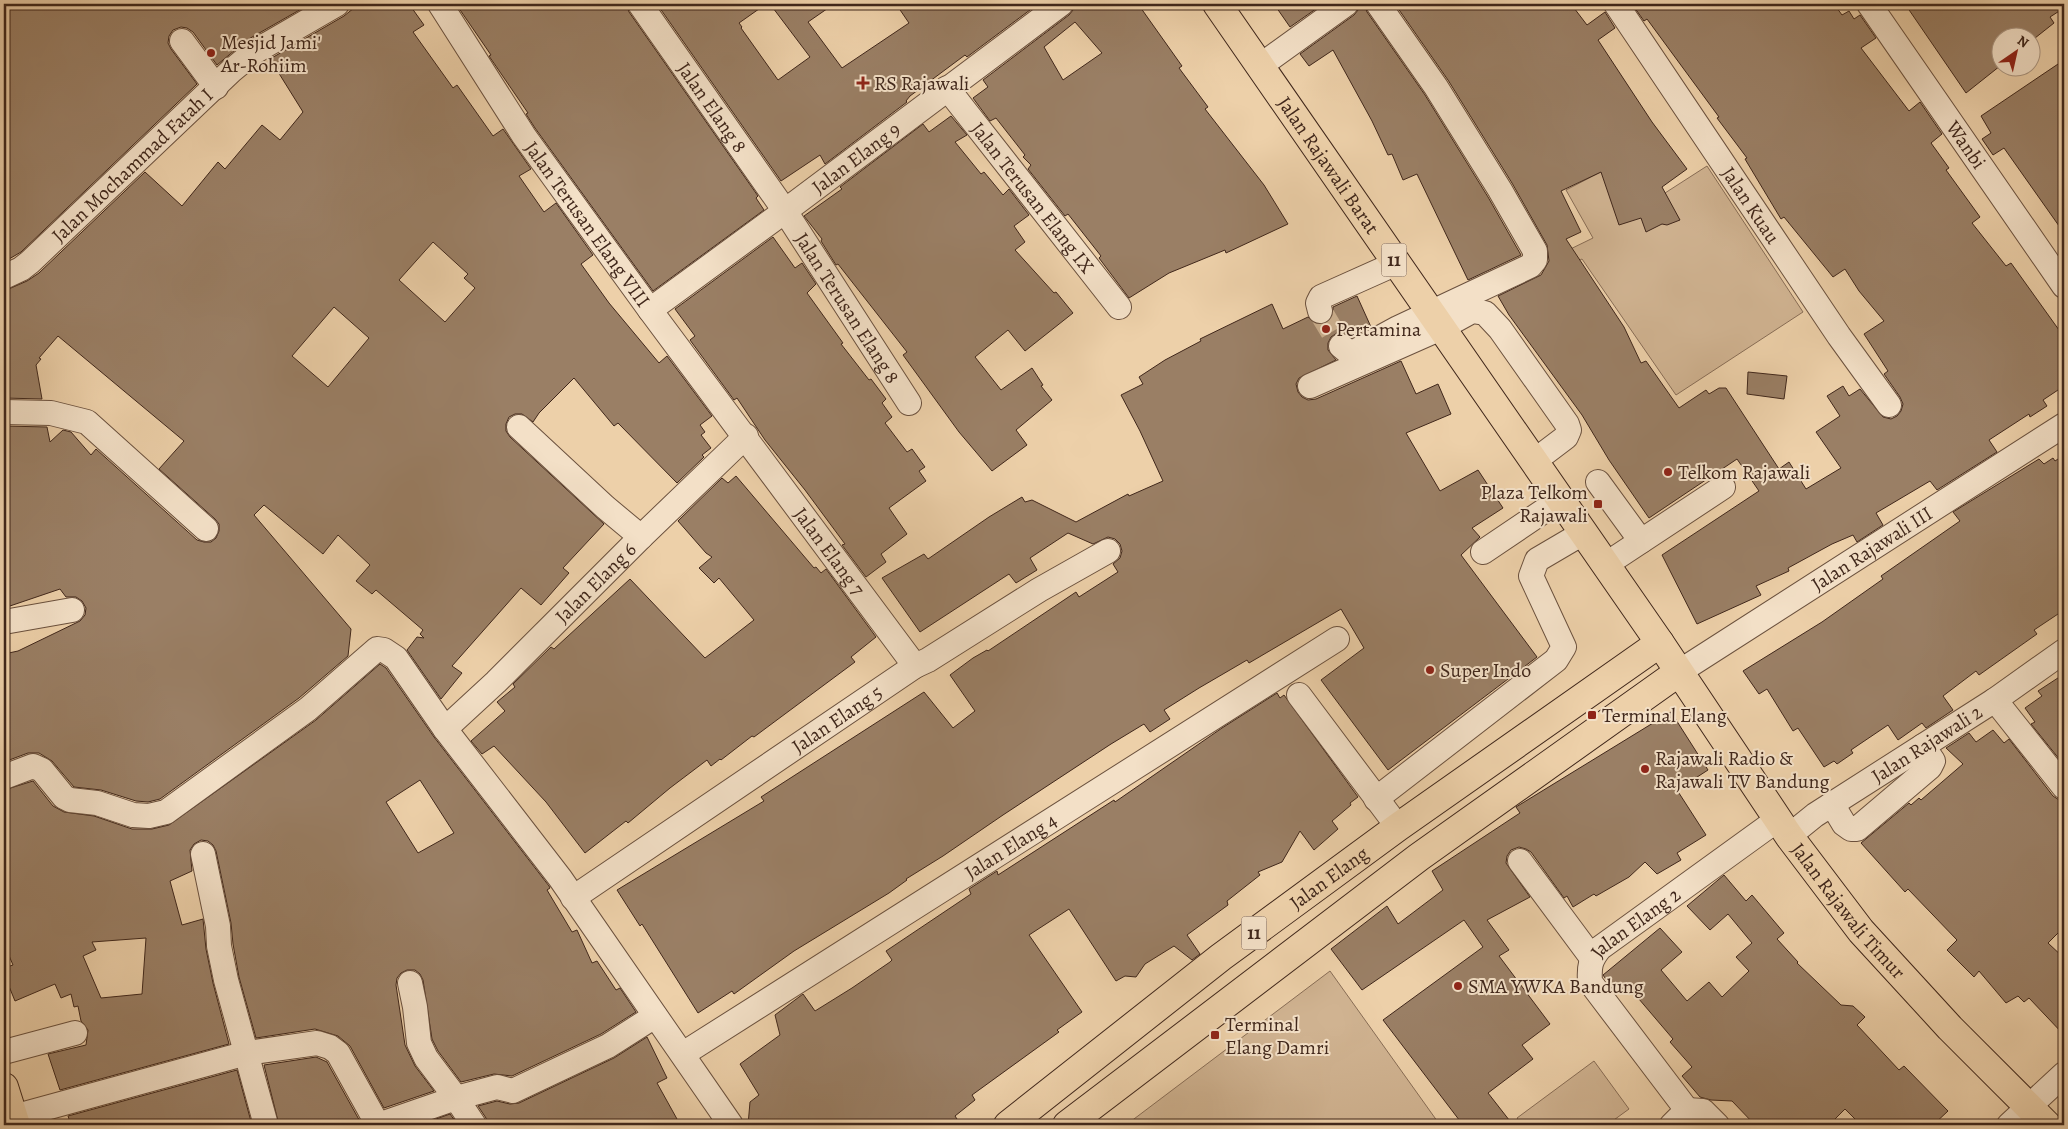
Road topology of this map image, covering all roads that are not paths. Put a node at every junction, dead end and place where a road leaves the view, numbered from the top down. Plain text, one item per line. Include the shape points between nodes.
1 (337, 4) edge
2 (440, 4) edge
3 (640, 4) edge
4 (1061, 4) edge
5 (1217, 4) edge
6 (1346, 4) edge
7 (1378, 4) edge
8 (1616, 4) edge
9 (1869, 4) edge
10 (182, 41) dead end
11 (1260, 66) junction
12 (216, 87) junction
13 (947, 88) junction
14 (785, 211) junction
15 (1397, 264) junction
16 (4, 277) edge
17 (2064, 286) edge
18 (1119, 307) dead end
19 (650, 310) junction
20 (1320, 311) dead end
21 (1436, 320) junction
22 (1341, 346) dead end
23 (1310, 386) dead end
24 (909, 402) dead end
25 (1888, 405) dead end
26 (4, 412) edge
27 (2064, 425) edge
28 (519, 428) dead end
29 (746, 436) junction
30 (1534, 462) junction
31 (1598, 482) dead end
32 (1723, 487) dead end
33 (1560, 500) junction
34 (206, 529) dead end
35 (1583, 533) junction
36 (641, 537) junction
37 (1641, 541) junction
38 (1108, 551) dead end
39 (1483, 552) dead end
40 (1605, 565) junction
41 (72, 610) dead end
42 (4, 622) edge
43 (1337, 639) dead end
44 (1660, 643) junction
45 (2064, 651) edge
46 (915, 666) junction
47 (1679, 672) junction
48 (1299, 695) dead end
49 (1995, 700) junction
50 (445, 728) junction
51 (1923, 746) junction
52 (4, 777) edge
53 (2064, 787) edge
54 (1376, 799) junction
55 (1832, 804) junction
56 (1398, 827) junction
57 (1783, 828) junction
58 (203, 854) dead end
59 (1520, 861) dead end
60 (573, 898) junction
61 (1592, 958) junction
62 (410, 983) dead end
63 (655, 1016) junction
64 (74, 1034) dead end
65 (4, 1052) edge
66 (247, 1053) junction
67 (682, 1054) junction
68 (2064, 1074) edge
69 (4, 1087) edge
70 (456, 1098) junction
71 (2038, 1116) edge
72 (1680, 1118) edge
73 (14, 1121) edge
74 (266, 1125) edge
75 (378, 1125) edge
76 (474, 1125) edge
77 (731, 1125) edge
78 (1008, 1125) edge
79 (1067, 1125) edge
80 (1717, 1125) edge
81 (2009, 1125) edge

1 - 12 street, Jalan Mochammad Fatah I via 254,52
2 - 19 street, Jalan Terusan Elang VIII via 524,136
3 - 14 street, Jalan Elang 8
4 - 13 street, Jalan Elang 9
5 - 11 main road, Jalan Rajawali Barat / 11
6 - 11 street
7 - 21 street via 1436,87 1535,251 1535,260 1530,266
8 - 25 street, Jalan Kuau
9 - 17 street, Wanbi
10 - 12 street
11 - 15 main road, Jalan Rajawali Barat / 11
12 - 16 street, Jalan Mochammad Fatah I via 30,262
13 - 14 street, Jalan Elang 9
13 - 18 street, Jalan Terusan Elang IX
14 - 19 street, Jalan Elang 9
14 - 24 street, Jalan Terusan Elang 8
15 - 20 street via 1321,297 1318,303
15 - 21 main road, Jalan Rajawali Barat / 11
19 - 29 street, Jalan Terusan Elang VIII
21 - 22 street via 1354,352
21 - 23 street
21 - 30 main road, Jalan Rajawali Barat / 11
21 - 30 street via 1472,311 1485,313 1500,329 1567,424 1566,437
26 - 34 street via 52,413 87,422
27 - 47 street, Jalan Rajawali III
28 - 36 street
29 - 36 street, Jalan Elang 6
29 - 46 street, Jalan Elang 7
30 - 33 main road, Jalan Rajawali Barat / 11
31 - 37 street
32 - 37 street
33 - 35 main road, Jalan Rajawali Barat / 11
33 - 39 street
35 - 40 main road, Jalan Rajawali Barat / 11
35 - 54 street via 1537,560 1532,569 1531,576 1564,647 1556,660
36 - 50 street, Jalan Elang 6 via 496,682
37 - 40 street
38 - 46 street, Jalan Elang 5
40 - 44 main road, Jalan Rajawali Barat / 11
41 - 42 street
43 - 67 street, Jalan Elang 4
44 - 47 main road, Jalan Rajawali Barat
44 - 56 main road, Jalan Elang / 11
45 - 49 street, Jalan Rajawali 2
46 - 60 street, Jalan Elang 5
47 - 57 main road, Jalan Rajawali Timur
47 - 79 main road, Jalan Elang / 11 via 1419,857
48 - 54 street
49 - 51 street, Jalan Rajawali 2
49 - 53 street
50 - 52 street via 396,658 377,649 308,709 166,812 133,815 97,803 70,800 42,770 33,766
50 - 60 street
51 - 55 street, Jalan Rajawali 2
51 - 55 street via 1933,761 1930,767 1857,829 1844,824
54 - 56 street
55 - 57 street, Jalan Rajawali 2
56 - 78 main road, Jalan Elang / 11 via 1221,957
57 - 61 street, Jalan Elang 2 via 1600,948
57 - 71 main road, Jalan Rajawali Timur via 1861,931 1950,1028
58 - 66 street via 226,980
59 - 61 street
60 - 63 street
61 - 72 street, Jalan Elang 2 via 1590,982
62 - 70 street via 418,1043
63 - 67 street
63 - 70 street via 608,1046 513,1091 496,1087
64 - 65 street
66 - 73 street
66 - 74 street
66 - 75 street via 317,1043 330,1046 338,1054
67 - 77 street
68 - 71 street
69 - 73 main road
70 - 75 street
70 - 76 street
71 - 81 street
72 - 80 street via 1703,1111

